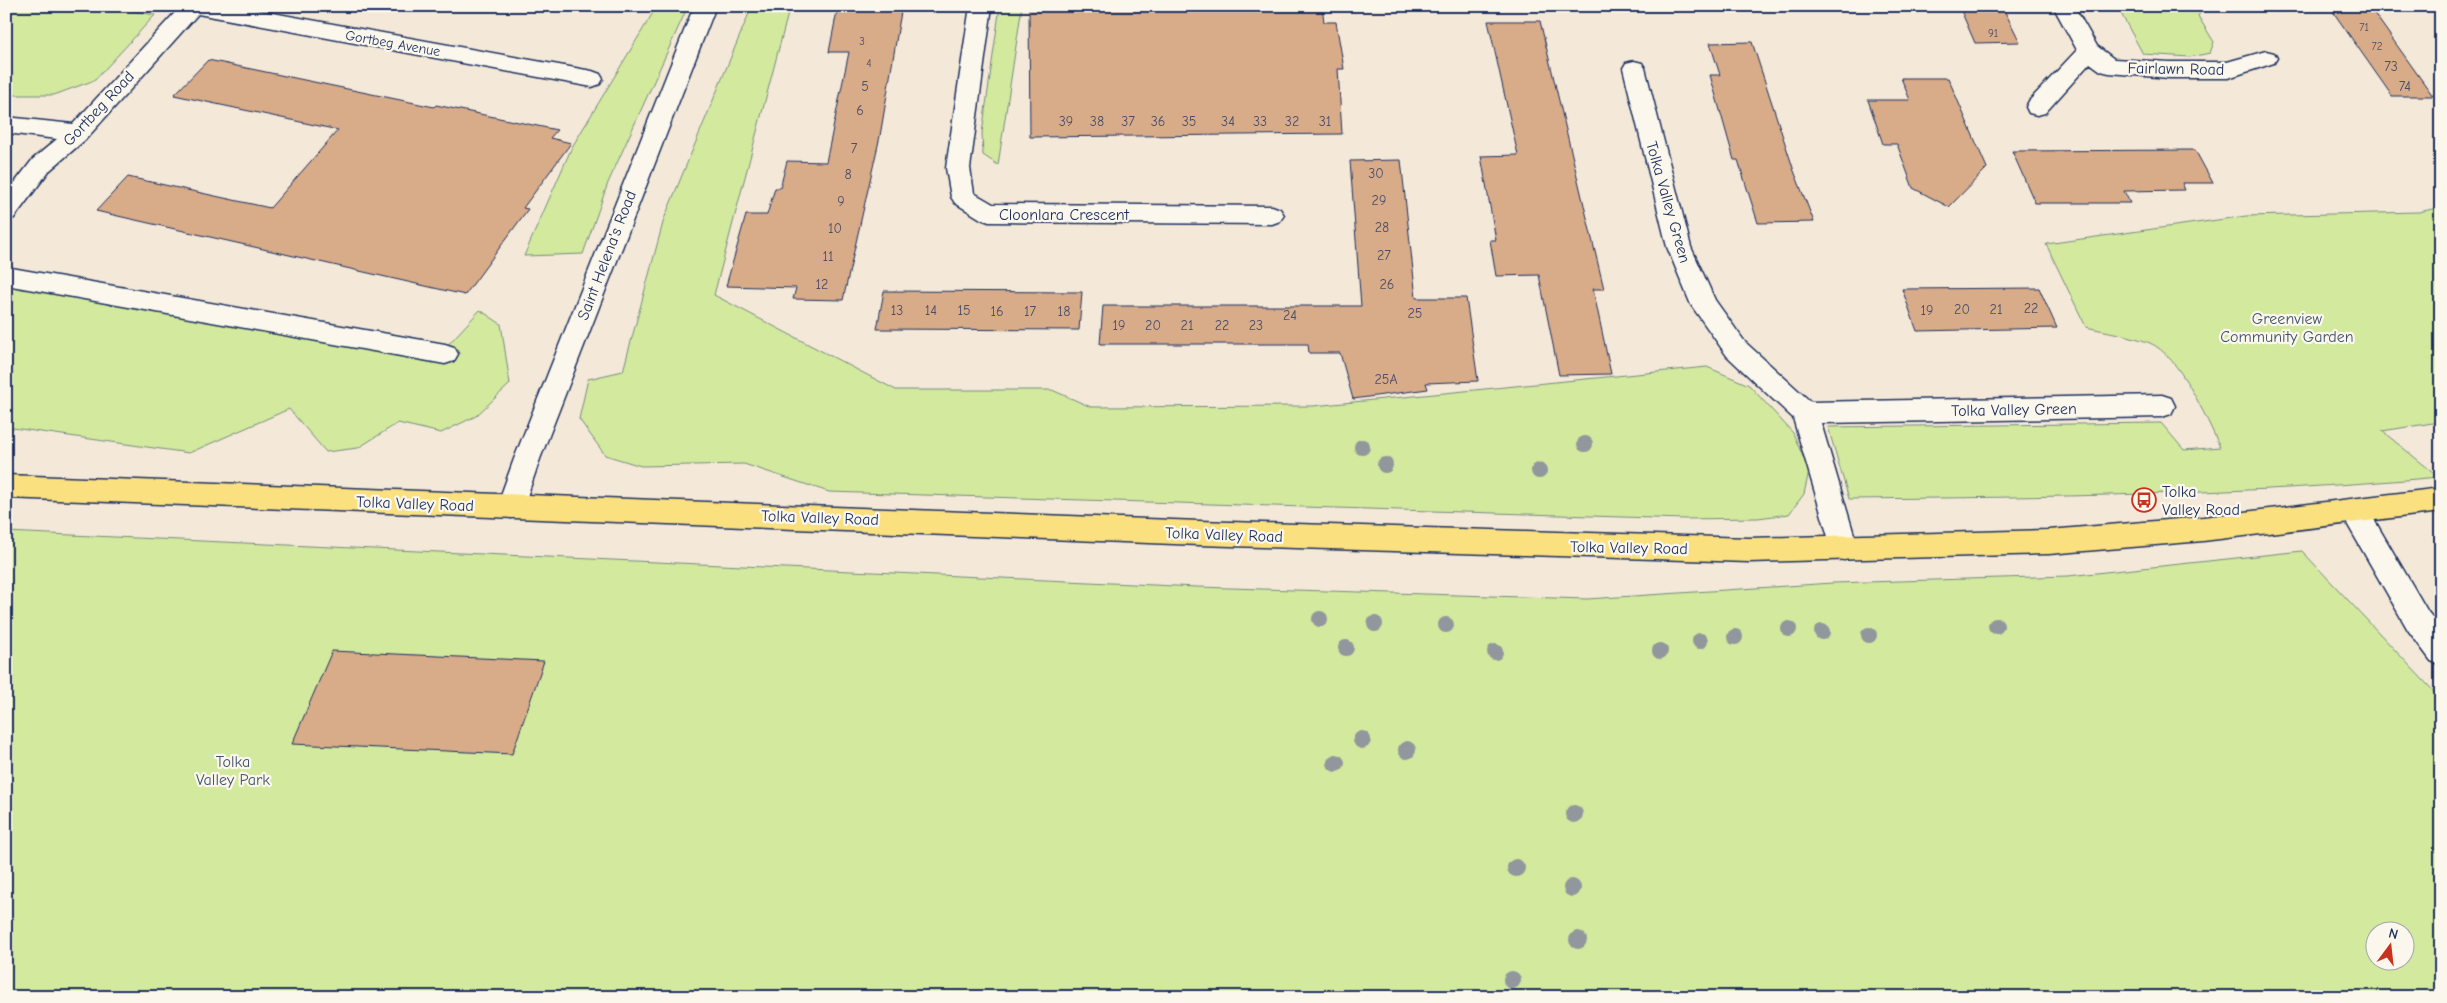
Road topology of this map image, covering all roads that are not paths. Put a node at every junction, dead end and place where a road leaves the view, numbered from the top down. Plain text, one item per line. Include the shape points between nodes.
1 (194, 6) edge
2 (705, 6) edge
3 (981, 6) edge
4 (2063, 6) edge
5 (2089, 51) junction
6 (2266, 58) dead end
7 (1634, 68) dead end
8 (592, 79) dead end
9 (2037, 107) dead end
10 (6, 125) edge
11 (78, 133) junction
12 (6, 212) edge
13 (1272, 214) dead end
14 (6, 276) edge
15 (445, 354) dead end
16 (2162, 406) dead end
17 (1805, 413) junction
18 (6, 486) edge
19 (2441, 500) edge
20 (511, 506) junction
21 (2355, 512) junction
22 (1844, 548) junction
23 (2441, 652) edge

1 - 8 street, Gortbeg Avenue
1 - 11 street, Gortbeg Road
2 - 20 street, Saint Helena's Road
3 - 13 street, Cloonlara Crescent via 958,168 963,197 989,213
4 - 5 street, Fairlawn Road
5 - 6 street, Fairlawn Road via 2109,66 2169,70 2228,70
5 - 9 street
7 - 17 street, Tolka Valley Green via 1679,247 1704,305 1736,349
10 - 11 street
11 - 12 street, Gortbeg Road via 41,165
14 - 15 street
16 - 17 street, Tolka Valley Green
17 - 22 street
18 - 20 main road, Tolka Valley Road
19 - 21 main road, Tolka Valley Road
20 - 22 main road, Tolka Valley Road via 1564,546 1749,550
21 - 22 main road, Tolka Valley Road via 2050,542
21 - 23 street via 2418,621

